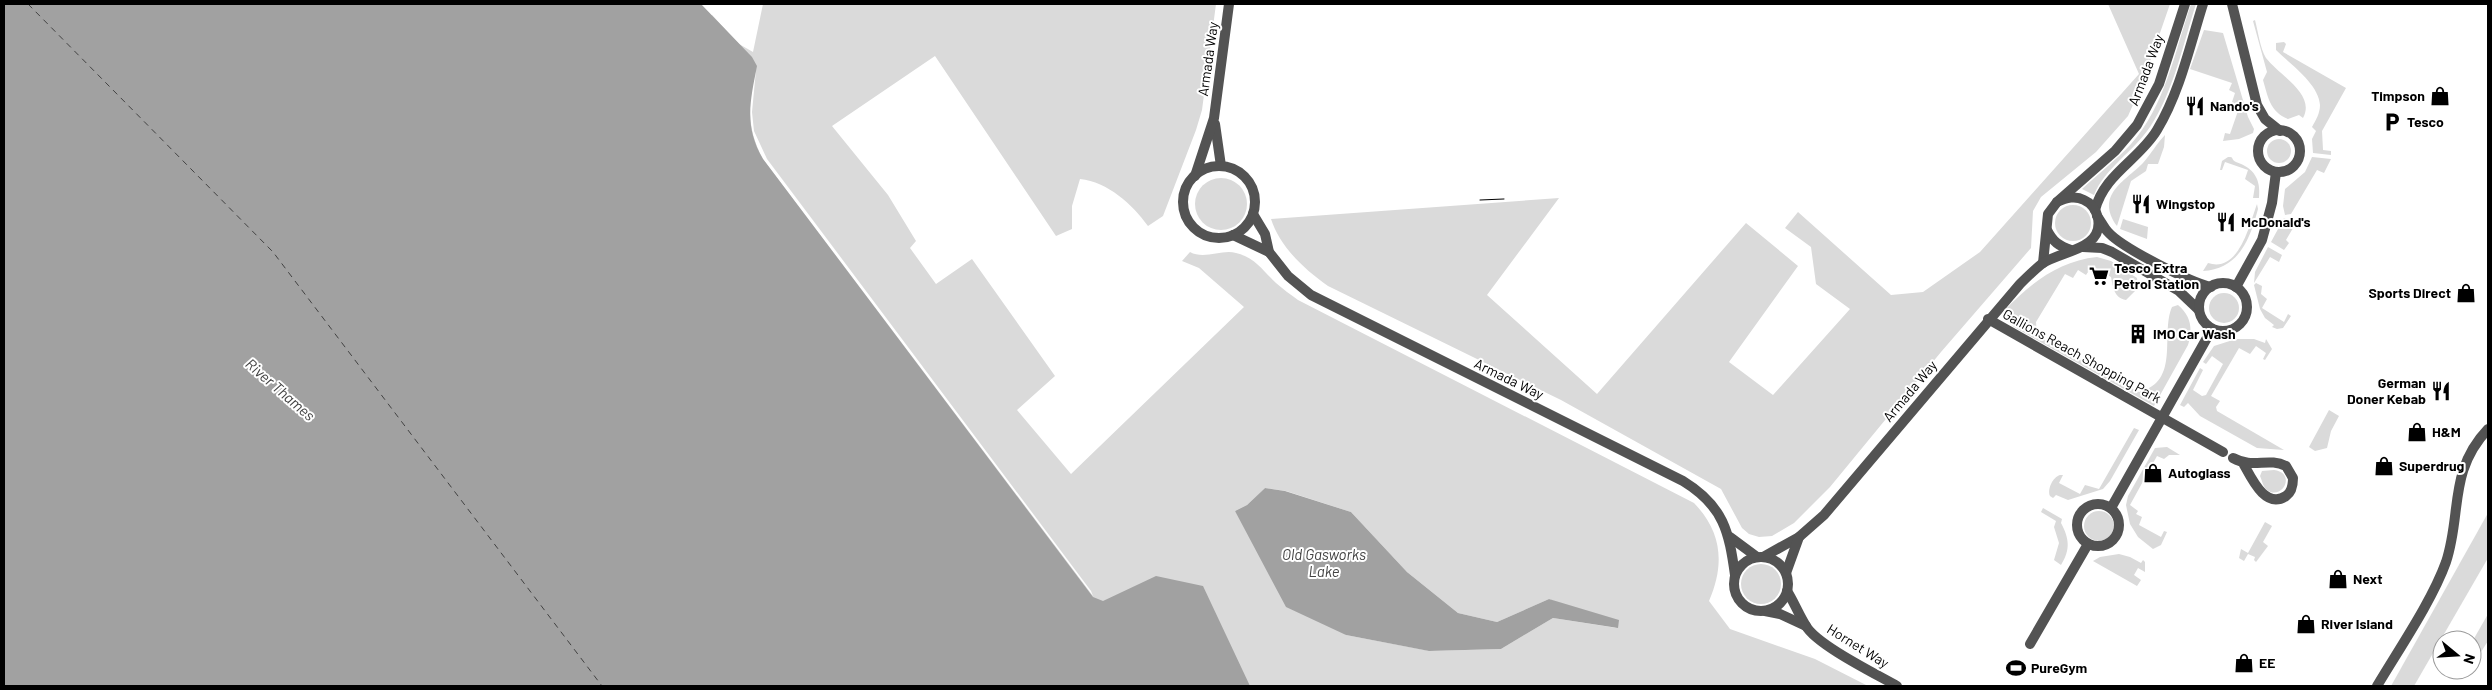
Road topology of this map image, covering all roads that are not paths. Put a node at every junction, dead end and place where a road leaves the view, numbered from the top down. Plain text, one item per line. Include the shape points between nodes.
1 (1229, 4) edge
2 (2185, 4) edge
3 (2203, 4) edge
4 (2232, 4) edge
5 (1214, 118) junction
6 (2280, 131) junction
7 (1221, 166) junction
8 (2276, 172) junction
9 (1195, 176) junction
10 (2057, 202) junction
11 (2096, 213) junction
12 (1253, 214) junction
13 (2047, 230) junction
14 (1233, 235) junction
15 (2083, 247) junction
16 (2071, 250) junction
17 (1269, 252) junction
18 (2043, 263) junction
19 (2211, 287) junction
20 (2236, 287) junction
21 (2199, 310) junction
22 (1988, 319) junction
23 (2212, 328) junction
24 (2162, 416) junction
25 (2488, 428) edge
26 (2223, 452) dead end
27 (2233, 458) dead end
28 (2243, 463) junction
29 (2111, 508) junction
30 (1730, 537) junction
31 (1800, 537) junction
32 (2088, 544) junction
33 (1760, 557) junction
34 (1786, 573) junction
35 (1735, 575) junction
36 (1787, 591) junction
37 (1765, 611) junction
38 (1806, 626) junction
39 (2030, 644) dead end
40 (1897, 686) edge
41 (2377, 686) edge

1 - 5 street, Armada Way
2 - 10 street, Armada Way via 2159,84 2138,125 2115,151
3 - 11 street via 2163,119 2144,147 2105,185
4 - 6 street via 2257,106 2265,119
5 - 7 street, Armada Way
5 - 9 street, Armada Way
6 - 8 street via 2263,138 2258,150 2265,167
6 - 8 street via 2294,137 2299,155 2294,166
7 - 9 street via 1207,168
7 - 12 street, Armada Way via 1238,171 1250,183 1255,204
8 - 20 street via 2262,240
9 - 14 street, Armada Way via 1185,191 1189,221 1210,237
10 - 11 street via 2074,197 2090,204
10 - 13 street, Armada Way via 2048,214
11 - 15 street via 2097,231
11 - 19 street via 2107,232 2120,241 2186,279
12 - 14 street via 1246,227
12 - 17 street, Armada Way
13 - 16 street via 2052,240
13 - 18 street, Armada Way
14 - 17 street, Armada Way
15 - 16 street, Armada Way
15 - 21 street via 2112,252 2180,291
16 - 18 street, Armada Way
17 - 30 street, Armada Way via 1296,283 1320,300 1692,487 1714,507
18 - 22 street, Armada Way
19 - 20 street via 2223,283
19 - 21 street via 2202,297
20 - 23 street via 2247,305 2244,319 2226,331
21 - 23 street via 2201,318
22 - 24 street, Gallions Reach Shopping Park
22 - 31 street, Armada Way via 1824,515
23 - 24 street, Gallions Reach Shopping Park
24 - 26 street, Gallions Reach Shopping Park
24 - 29 street, Gallions Reach Shopping Park
25 - 41 street via 2473,450 2459,483 2450,547 2438,581
27 - 28 street
28 - 28 street via 2272,462 2286,466 2293,478 2289,494 2274,499 2262,494
29 - 32 street via 2116,512 2120,525 2117,537 2101,547
29 - 32 street via 2093,504 2082,511 2077,522 2079,535
30 - 33 street, Armada Way
30 - 35 street, Armada Way
31 - 33 street, Armada Way
31 - 34 street, Armada Way
32 - 39 street
33 - 34 street, Armada Way via 1776,561
33 - 35 street, Armada Way via 1743,563
34 - 36 street, Armada Way
35 - 37 street, Armada Way via 1734,591 1741,602 1752,610
36 - 37 street via 1779,604
36 - 38 street, Hornet Way
37 - 38 street, Hornet Way
38 - 40 street, Hornet Way via 1834,648

